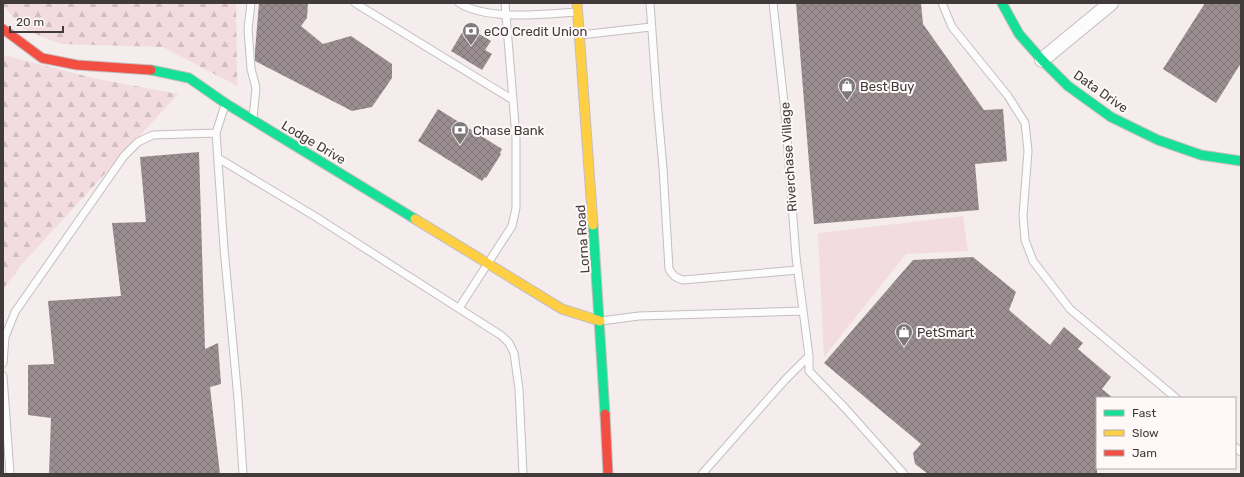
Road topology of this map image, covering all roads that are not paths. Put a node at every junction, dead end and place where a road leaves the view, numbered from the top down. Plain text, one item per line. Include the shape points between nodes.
1 (251, 3) edge
2 (355, 3) edge
3 (459, 3) edge
4 (505, 3) edge
5 (650, 3) edge
6 (773, 3) edge
7 (942, 3) edge
8 (1002, 3) edge
9 (1111, 3) edge
10 (577, 8) edge
11 (506, 14) junction
12 (651, 27) junction
13 (3, 29) edge
14 (580, 35) junction
15 (1042, 60) junction
16 (513, 100) junction
17 (225, 103) junction
18 (253, 120) junction
19 (216, 132) junction
20 (218, 158) junction
21 (1241, 161) edge
22 (488, 264) junction
23 (798, 270) junction
24 (459, 308) junction
25 (803, 311) junction
26 (600, 321) junction
27 (809, 356) junction
28 (3, 363) edge
29 (3, 376) edge
30 (1175, 397) edge
31 (10, 474) edge
32 (244, 474) edge
33 (523, 474) edge
34 (608, 474) edge
35 (702, 474) edge
36 (904, 474) edge

1 - 18 lane via 248,29 251,69 256,88
2 - 16 lane
3 - 11 lane via 480,12
4 - 11 lane
5 - 12 lane
6 - 23 lane, Riverchase Village
7 - 30 lane via 952,27 1008,96 1025,124 1028,151 1023,215 1025,240 1033,261 1070,309
8 - 15 street, Data Drive via 1019,34
9 - 15 street
10 - 11 lane via 527,15
10 - 14 street, Lorna Road
11 - 16 lane
12 - 14 lane
12 - 23 lane via 668,263 672,275 684,280
13 - 17 street, Lodge Drive via 42,58 77,65 157,70 189,78
14 - 26 street, Lorna Road
15 - 21 street, Data Drive via 1068,86 1111,117 1158,140 1201,155
16 - 22 lane via 516,208 512,226
17 - 18 street, Lodge Drive
17 - 19 lane
18 - 22 street, Lodge Drive
19 - 20 lane
19 - 28 lane via 153,135 138,142 124,156 15,312 5,337
20 - 24 lane
20 - 32 lane
22 - 24 lane
22 - 26 street, Lodge Drive via 562,309
23 - 25 lane, Riverchase Village
24 - 33 lane via 502,336 514,353 519,389
25 - 26 lane via 639,316
25 - 27 lane, Riverchase Village
26 - 34 street, Lorna Road
27 - 35 lane
27 - 36 lane, Riverchase Village via 809,371 868,432
29 - 31 lane

